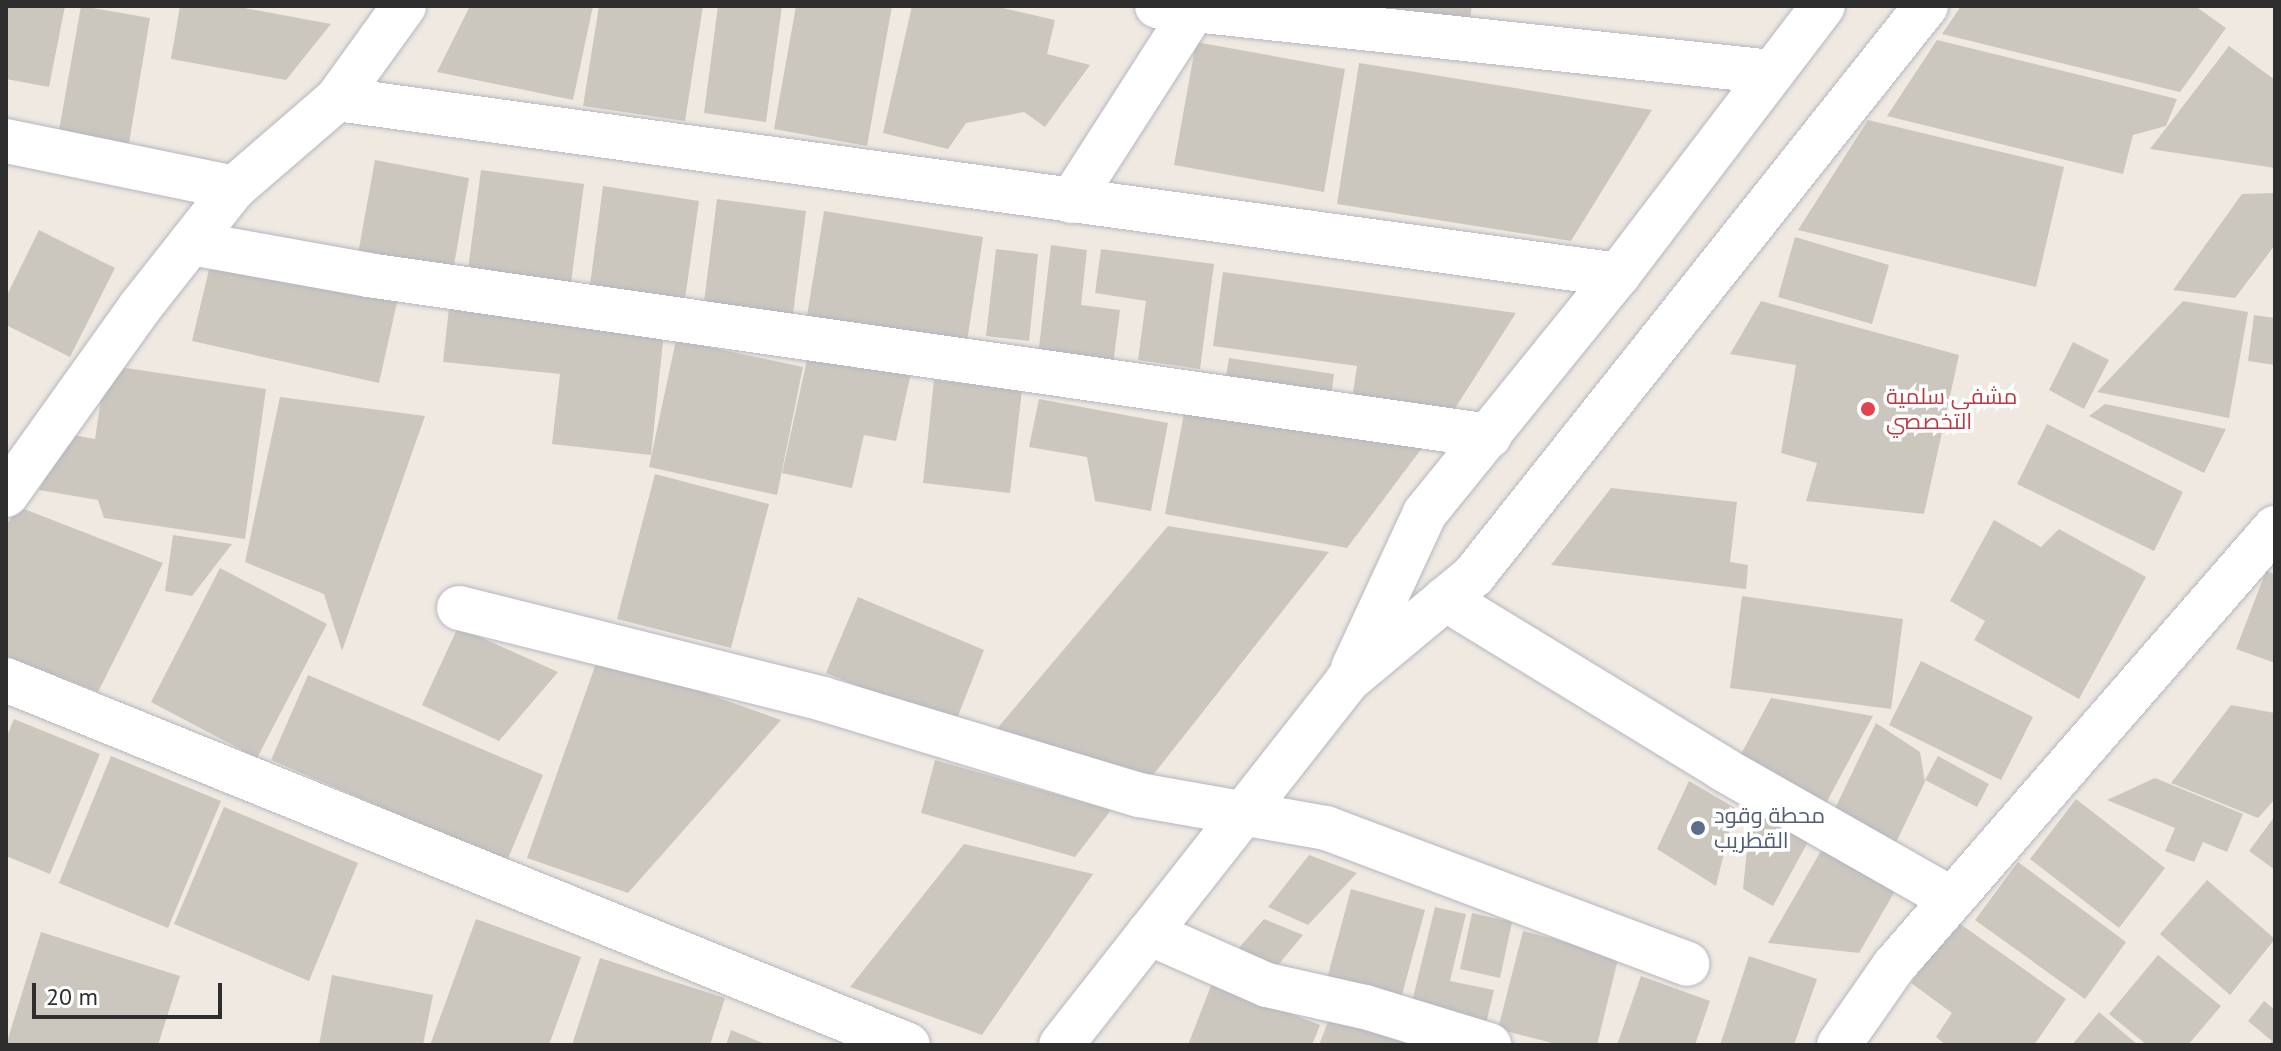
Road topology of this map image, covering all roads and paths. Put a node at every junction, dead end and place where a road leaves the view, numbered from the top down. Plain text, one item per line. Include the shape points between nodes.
1 (404, 6) edge
2 (1823, 6) edge
3 (1926, 6) edge
4 (1182, 8) edge
5 (1772, 72) junction
6 (337, 99) junction
7 (6, 141) edge
8 (234, 188) junction
9 (1071, 201) junction
10 (191, 243) junction
11 (1618, 275) junction
12 (1489, 436) junction
13 (6, 495) edge
14 (2275, 528) edge
15 (1445, 599) junction
16 (459, 608) dead end
17 (6, 680) edge
18 (1347, 681) junction
19 (1245, 812) junction
20 (1952, 899) junction
21 (1149, 933) junction
22 (1687, 964) dead end
23 (908, 1045) edge
24 (1061, 1045) edge
25 (1489, 1045) edge
26 (1839, 1045) edge

1 - 6 street
2 - 5 street
3 - 15 street via 1580,445 1474,575
4 - 5 street
4 - 9 street
5 - 11 street
6 - 8 street
6 - 9 street
7 - 8 street
8 - 10 street
9 - 11 street
10 - 12 street via 383,277
10 - 13 street
11 - 12 street
12 - 18 street via 1425,513
14 - 20 street
15 - 18 street
15 - 20 street via 1723,769
16 - 19 street via 823,699 1139,795
17 - 23 street
18 - 19 street
19 - 21 street
19 - 22 street via 1326,828
20 - 26 street via 1894,966
21 - 24 street
21 - 25 street via 1267,985 1365,1007

